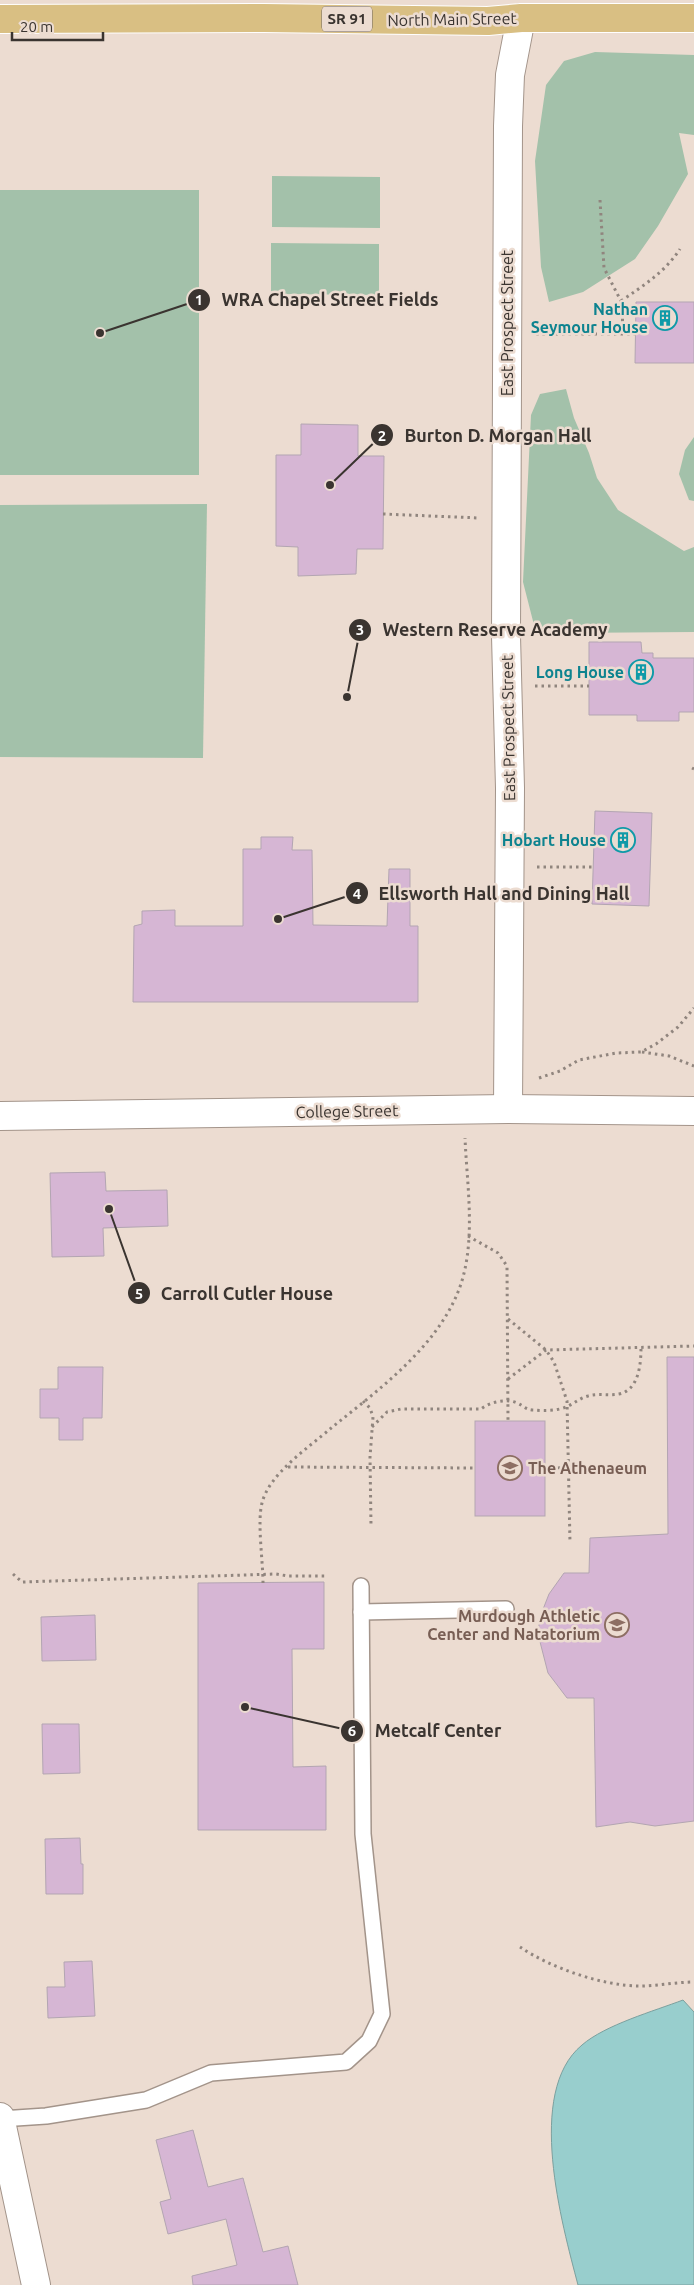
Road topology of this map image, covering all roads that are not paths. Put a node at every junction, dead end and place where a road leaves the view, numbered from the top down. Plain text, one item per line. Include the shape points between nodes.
1 (521, 18) junction
2 (694, 18) edge
3 (0, 20) edge
4 (508, 1109) junction
5 (694, 1111) edge
6 (0, 1116) edge
7 (361, 1586) dead end
8 (506, 1609) dead end
9 (361, 1612) junction
10 (0, 2118) edge
11 (36, 2285) edge

1 - 2 main road, North Main Street / SR 91
1 - 3 main road, North Main Street / SR 91 via 488,21 264,18
1 - 4 street, East Prospect Street via 510,75 508,126
4 - 5 street, College Street
4 - 6 street, College Street
7 - 9 lane
8 - 9 lane
9 - 10 lane via 363,1834 382,2014 369,2041 346,2062 211,2073 146,2100 46,2116
10 - 11 street

